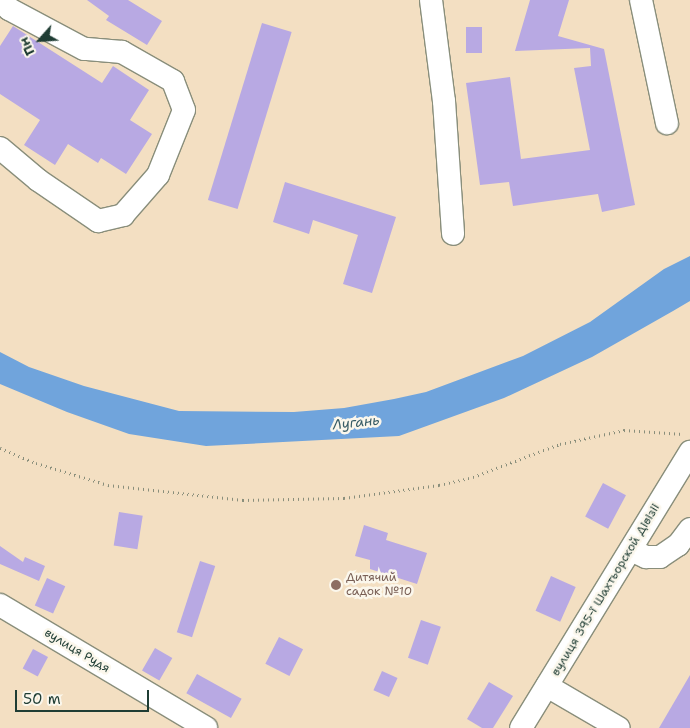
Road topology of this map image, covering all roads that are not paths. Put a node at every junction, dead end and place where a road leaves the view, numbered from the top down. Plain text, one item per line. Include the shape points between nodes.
1 (431, 0) edge
2 (641, 0) edge
3 (4, 10) edge
4 (667, 123) dead end
5 (0, 148) edge
6 (453, 234) dead end
7 (690, 452) edge
8 (690, 529) edge
9 (631, 550) junction
10 (0, 605) edge
11 (547, 686) junction
12 (206, 728) edge
13 (521, 728) edge
14 (619, 728) edge

1 - 6 street via 444,101
2 - 4 street
3 - 5 street via 84,49 122,52 173,81 184,110 158,174 123,215 98,221 38,180
7 - 9 street, вулиця 395-ї Шахтьорской Дівізіі
8 - 9 street via 678,545 660,557 646,557
9 - 11 street, вулиця 395-ї Шахтьорской Дівізіі
10 - 12 street, вулиця Рудя
11 - 13 street, вулиця 395-ї Шахтьорской Дівізіі
11 - 14 street

